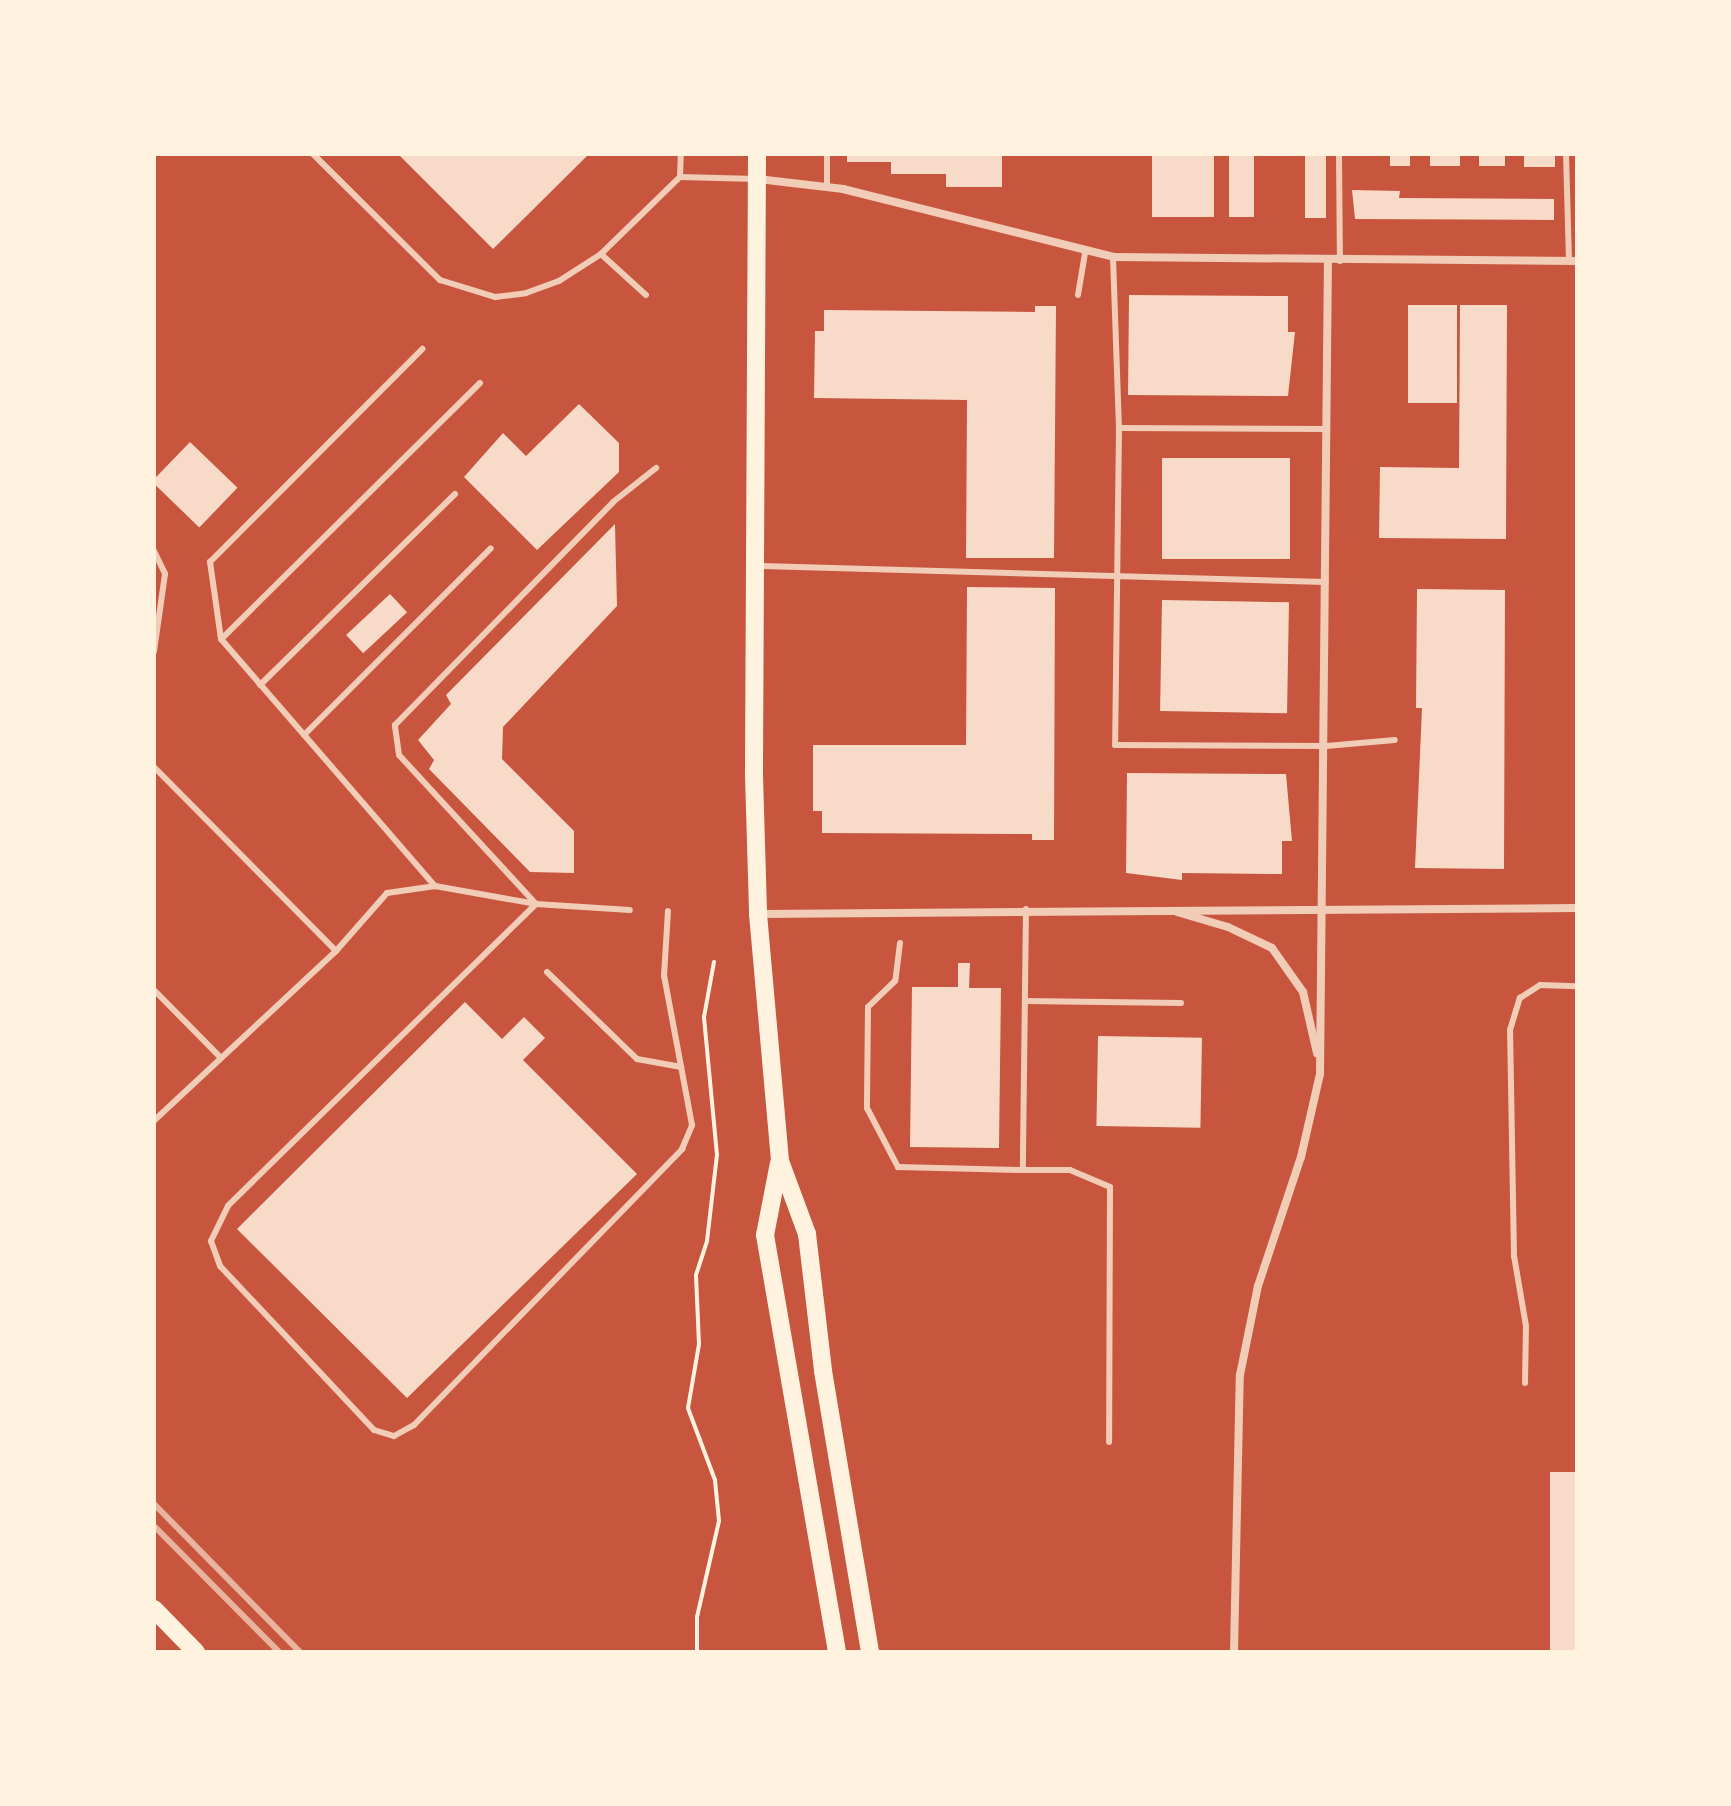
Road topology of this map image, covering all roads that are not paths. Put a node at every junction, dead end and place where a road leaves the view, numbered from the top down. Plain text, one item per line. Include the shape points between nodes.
1 (313, 154) edge
2 (681, 154) edge
3 (757, 154) edge
4 (827, 154) edge
5 (1339, 154) edge
6 (1566, 154) edge
7 (680, 177) junction
8 (757, 179) junction
9 (827, 187) junction
10 (1085, 253) junction
11 (601, 254) junction
12 (1113, 257) junction
13 (1328, 261) junction
14 (1340, 261) junction
15 (1573, 261) edge
16 (646, 295) dead end
17 (1078, 295) dead end
18 (422, 349) dead end
19 (480, 383) dead end
20 (1119, 428) junction
21 (1327, 429) junction
22 (656, 468) dead end
23 (455, 494) dead end
24 (491, 548) dead end
25 (154, 551) edge
26 (756, 566) junction
27 (1118, 578) junction
28 (1326, 582) junction
29 (221, 639) junction
30 (154, 651) edge
31 (260, 685) junction
32 (304, 735) junction
33 (1395, 740) dead end
34 (1326, 746) junction
35 (154, 767) edge
36 (435, 886) junction
37 (536, 904) junction
38 (1323, 907) junction
39 (1577, 908) edge
40 (1026, 909) junction
41 (1167, 909) junction
42 (630, 910) dead end
43 (668, 911) dead end
44 (758, 914) junction
45 (900, 943) dead end
46 (336, 951) junction
47 (547, 972) dead end
48 (1577, 986) edge
49 (154, 990) edge
50 (1025, 1001) junction
51 (1181, 1003) dead end
52 (221, 1058) junction
53 (681, 1067) junction
54 (1320, 1074) junction
55 (154, 1121) edge
56 (780, 1161) junction
57 (1023, 1170) junction
58 (1525, 1383) dead end
59 (1109, 1442) dead end
60 (154, 1609) edge
61 (196, 1652) edge
62 (837, 1652) edge
63 (870, 1652) edge
64 (1234, 1652) edge

1 - 11 lane via 440,280 495,297 526,293 559,281
2 - 7 lane
3 - 8 main road
4 - 9 lane
5 - 14 lane
6 - 15 lane
7 - 8 lane
7 - 11 lane
8 - 9 street
8 - 26 main road
9 - 10 street
10 - 12 street
10 - 17 lane
11 - 16 lane
12 - 13 street
12 - 20 lane via 1114,411
13 - 14 street
13 - 21 street
14 - 15 street
18 - 29 lane via 210,562
19 - 29 lane
20 - 21 lane
20 - 27 lane
21 - 28 street
22 - 37 lane via 613,502 395,725 399,755
23 - 31 lane
24 - 32 lane
25 - 30 lane via 165,574
26 - 27 lane via 1077,572
26 - 44 main road
27 - 28 lane
27 - 34 lane via 1115,745
28 - 34 street
29 - 31 lane
31 - 32 lane
32 - 36 lane
33 - 34 lane
34 - 38 street
35 - 46 lane
36 - 37 lane
36 - 46 lane via 387,893
37 - 42 lane
37 - 53 lane via 228,1206 211,1241 220,1266 374,1430 394,1436 414,1425 682,1149 692,1125
38 - 39 street
38 - 41 street
38 - 54 street
40 - 41 street
40 - 44 street
40 - 50 lane
41 - 54 street via 1228,927 1272,948 1294,975 1310,1010
43 - 53 lane via 664,976
44 - 56 main road
45 - 57 lane via 895,981 868,1007 867,1022 867,1108 898,1167
46 - 52 lane
47 - 53 lane via 637,1059
48 - 58 lane via 1540,985 1520,998 1510,1030 1514,1256 1526,1326
49 - 52 lane
50 - 51 lane
50 - 57 lane
52 - 55 lane
54 - 64 street via 1301,1157 1258,1286 1240,1375
56 - 62 main road via 765,1235
56 - 63 main road via 807,1234 823,1371
57 - 59 lane via 1070,1170 1110,1187
60 - 61 main road

